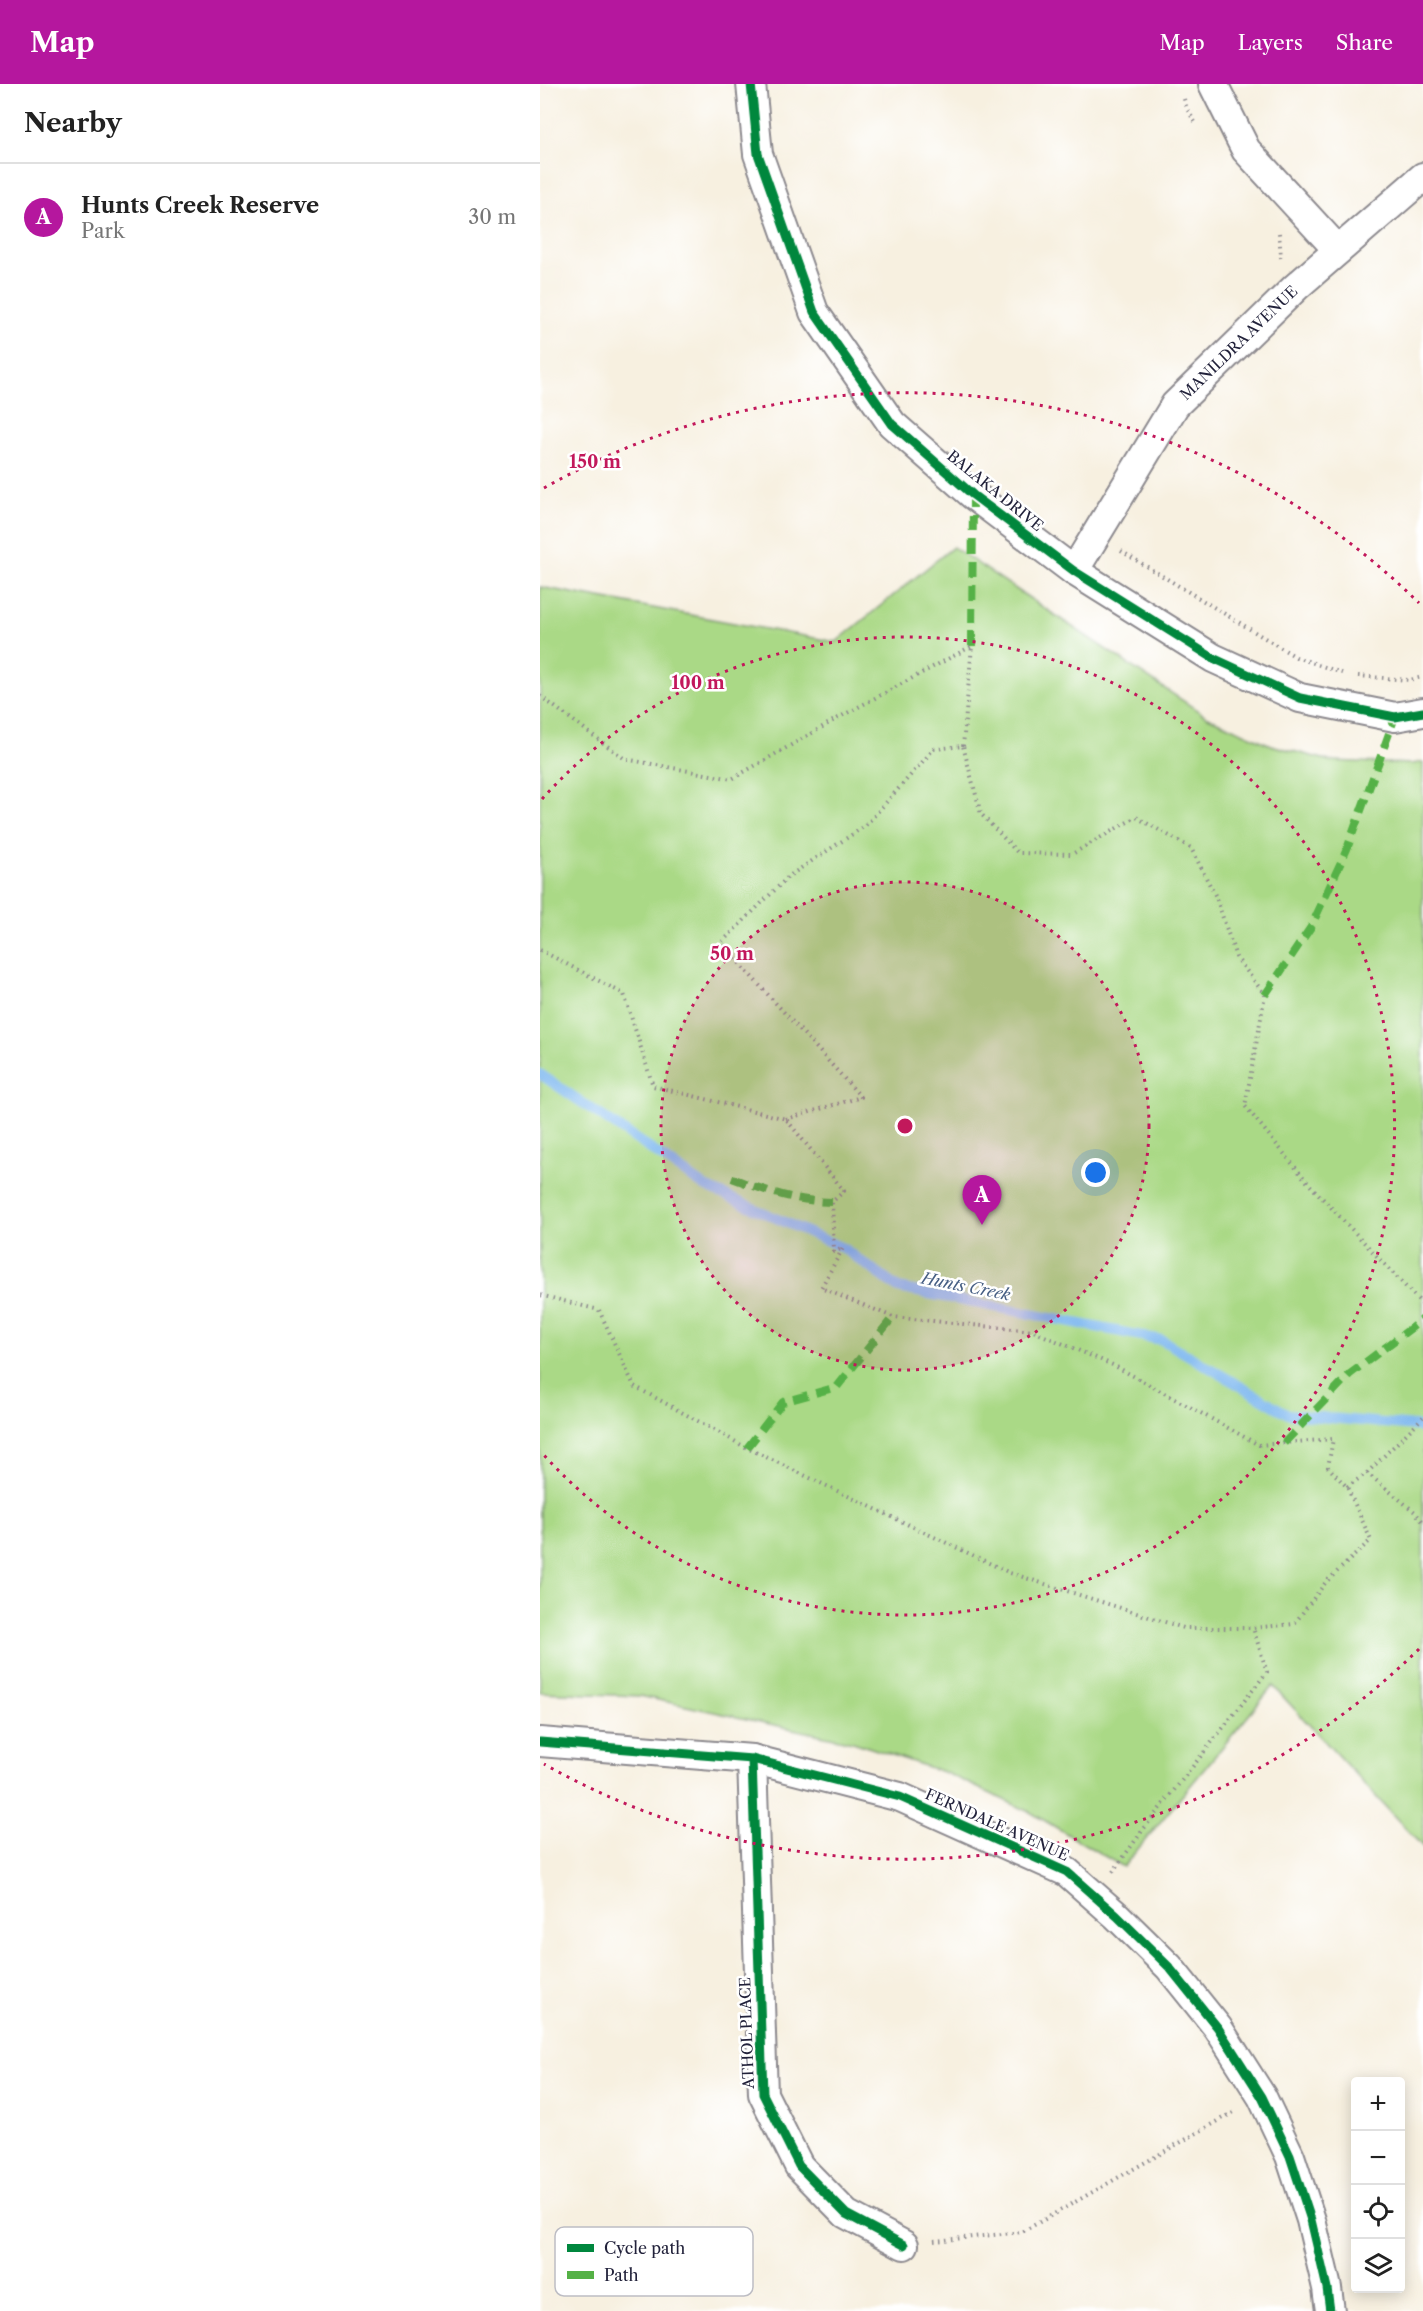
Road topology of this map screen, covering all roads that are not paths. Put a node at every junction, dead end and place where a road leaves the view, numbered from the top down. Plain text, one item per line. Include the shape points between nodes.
1 (751, 84) edge
2 (1213, 84) edge
3 (1423, 177) edge
4 (1338, 250) junction
5 (1074, 571) junction
6 (1423, 712) edge
7 (540, 1742) edge
8 (752, 1759) junction
9 (904, 2245) road end
10 (1330, 2311) edge

1 - 5 street, BALAKA DRIVE via 758,154 814,312 892,424 973,495
2 - 4 street via 1246,150
3 - 4 street, MANILDRA AVENUE
4 - 5 street, MANILDRA AVENUE via 1175,405
5 - 6 street, BALAKA DRIVE via 1213,658 1300,698 1395,717
7 - 8 street, FERNDALE AVENUE
8 - 9 street, ATHOL PLACE via 763,2094 799,2166 846,2214
8 - 10 street, FERNDALE AVENUE via 900,1797 1067,1872 1169,1967 1218,2028 1262,2097 1290,2156 1311,2220

